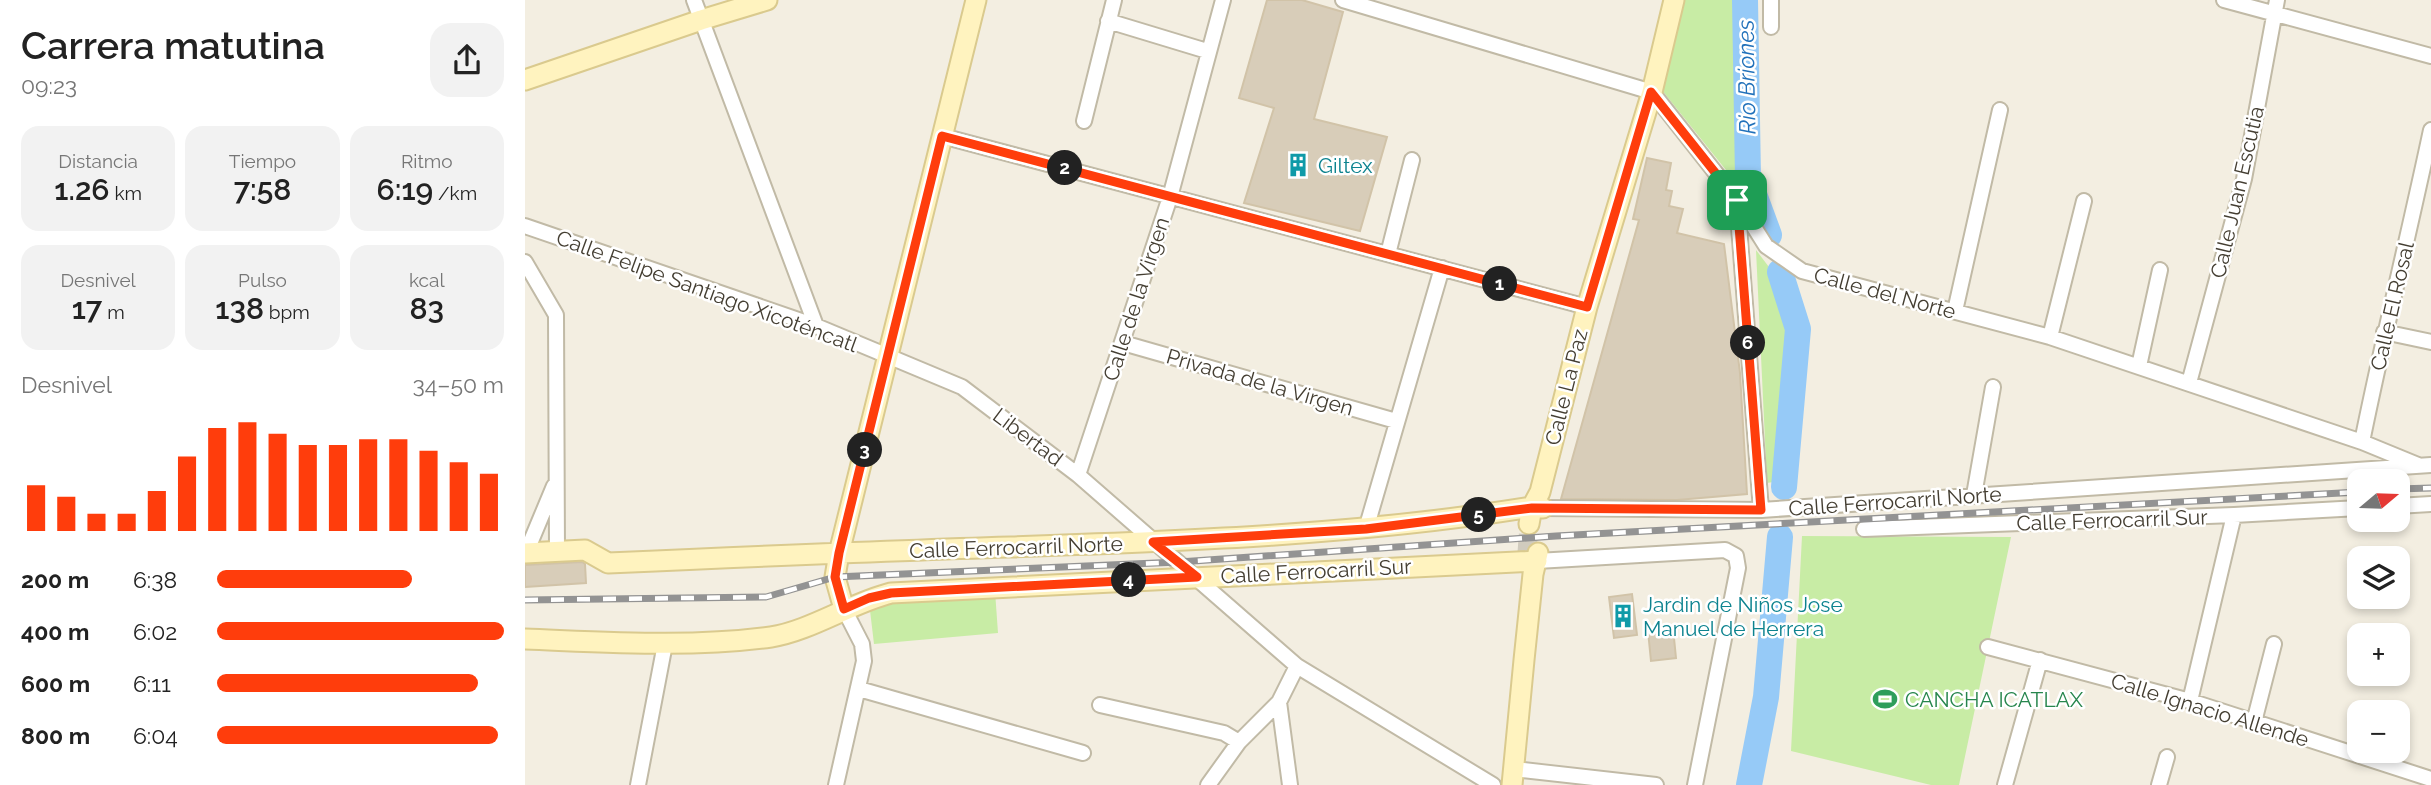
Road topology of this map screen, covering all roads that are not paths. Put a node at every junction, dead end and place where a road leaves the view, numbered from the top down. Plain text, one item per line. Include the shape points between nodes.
1 (694, 0) edge
2 (767, 0) edge
3 (976, 0) edge
4 (1114, 0) edge
5 (1223, 0) edge
6 (1343, 0) edge
7 (1674, 0) edge
8 (1771, 0) edge
9 (2224, 0) edge
10 (2275, 7) edge
11 (701, 20) junction
12 (1108, 21) junction
13 (1771, 27) dead end
14 (1207, 51) junction
15 (2431, 56) edge
16 (525, 79) edge
17 (1651, 92) junction
18 (2000, 110) dead end
19 (1084, 121) dead end
20 (2431, 132) edge
21 (942, 136) junction
22 (1412, 160) dead end
23 (2426, 188) edge
24 (1170, 197) junction
25 (1737, 200) junction
26 (2084, 201) dead end
27 (525, 226) edge
28 (1388, 254) junction
29 (525, 262) edge
30 (1442, 268) junction
31 (2160, 270) dead end
32 (530, 280) edge
33 (1587, 307) junction
34 (1955, 312) junction
35 (815, 326) junction
36 (2384, 332) junction
37 (2050, 337) junction
38 (2431, 342) edge
39 (1123, 343) junction
40 (888, 356) junction
41 (2139, 366) junction
42 (2189, 383) junction
43 (1993, 387) dead end
44 (1396, 421) junction
45 (2362, 442) junction
46 (2424, 465) edge
47 (1078, 475) junction
48 (557, 478) junction
49 (1974, 495) junction
50 (2431, 504) edge
51 (2410, 505) edge
52 (2347, 509) edge
53 (1761, 510) junction
54 (1537, 511) junction
55 (2234, 516) junction
56 (1366, 529) junction
57 (1864, 529) dead end
58 (1153, 542) junction
59 (557, 552) junction
60 (526, 553) edge
61 (839, 553) junction
62 (1533, 560) junction
63 (1197, 577) junction
64 (844, 609) junction
65 (525, 639) edge
66 (665, 644) junction
67 (2274, 644) dead end
68 (1988, 647) dead end
69 (2040, 660) junction
70 (1297, 666) junction
71 (859, 689) junction
72 (2190, 701) junction
73 (1279, 702) junction
74 (1100, 705) dead end
75 (2254, 722) junction
76 (1239, 742) junction
77 (1083, 752) dead end
78 (2167, 757) dead end
79 (1513, 777) edge
80 (2431, 779) edge
81 (638, 785) edge
82 (836, 785) edge
83 (1208, 785) edge
84 (1290, 785) edge
85 (1493, 785) edge
86 (1656, 785) edge
87 (1695, 785) edge
88 (2005, 785) edge
89 (2159, 785) edge

1 - 11 street
2 - 11 main road
3 - 21 main road
4 - 12 street
5 - 14 street, Calle de la Virgen
6 - 17 street
7 - 17 main road, Calle La Paz
8 - 13 street
9 - 10 street
10 - 15 street
10 - 42 street, Calle Juan Escutia via 2244,179
11 - 16 main road
11 - 35 street
12 - 14 street
12 - 19 street
14 - 24 street, Calle de la Virgen
17 - 25 street, Calle del Norte
17 - 33 main road, Calle La Paz
18 - 34 street
20 - 23 street, Calle El Rosal
21 - 24 street
21 - 40 main road
22 - 28 street
23 - 36 street, Calle El Rosal
24 - 28 street
24 - 39 street, Calle de la Virgen
25 - 34 street, Calle del Norte via 1766,246 1802,271
25 - 53 street
26 - 37 street
27 - 35 street, Calle Felipe Santiago Xicoténcatl
28 - 30 street
29 - 32 street
30 - 33 street
30 - 44 street
31 - 41 street
32 - 48 street via 556,316
33 - 54 main road, Calle La Paz
34 - 37 street, Calle del Norte
35 - 40 street, Calle Felipe Santiago Xicoténcatl
36 - 38 street
36 - 45 street, Calle El Rosal
37 - 41 street, Calle del Norte
39 - 44 street, Privada de la Virgen
39 - 47 street, Calle de la Virgen
40 - 47 street, Libertad via 962,387
40 - 61 main road
41 - 42 street, Calle del Norte
42 - 45 street, Calle del Norte
43 - 49 street
44 - 56 street
45 - 46 street, Calle del Norte
46 - 49 street, Calle Ferrocarril Norte
47 - 58 street, Libertad
48 - 59 street
48 - 60 street
49 - 53 street, Calle Ferrocarril Norte
50 - 51 street
52 - 55 street, Calle Ferrocarril Sur
53 - 54 street, Calle Ferrocarril Norte
54 - 56 main road, Calle Ferrocarril Norte
55 - 57 street, Calle Ferrocarril Sur
55 - 72 street
56 - 58 main road, Calle Ferrocarril Norte
58 - 61 main road, Calle Ferrocarril Norte
58 - 63 street
59 - 60 main road, Calle Ferrocarril Norte
59 - 61 main road, Calle Ferrocarril Norte via 585,550 608,564
61 - 64 main road via 835,577
62 - 63 main road, Calle Ferrocarril Sur
62 - 79 main road
62 - 87 street, Calle Ferrocarril Sur via 1725,550 1736,556 1738,568
63 - 64 main road, Calle Ferrocarril Sur via 891,593
63 - 70 street
64 - 66 main road, Calle Ferrocarril Sur via 773,636
64 - 71 street via 862,644
65 - 66 main road, Calle Ferrocarril Sur
66 - 81 street
67 - 75 street
68 - 69 street, Calle Ignacio Allende
69 - 72 street, Calle Ignacio Allende
69 - 88 street
70 - 73 street
70 - 85 street
71 - 77 street
71 - 82 street
72 - 75 street, Calle Ignacio Allende
73 - 76 street
73 - 84 street
74 - 76 street via 1224,733
75 - 80 street, Calle Ignacio Allende
76 - 83 street
78 - 89 street
79 - 86 street

